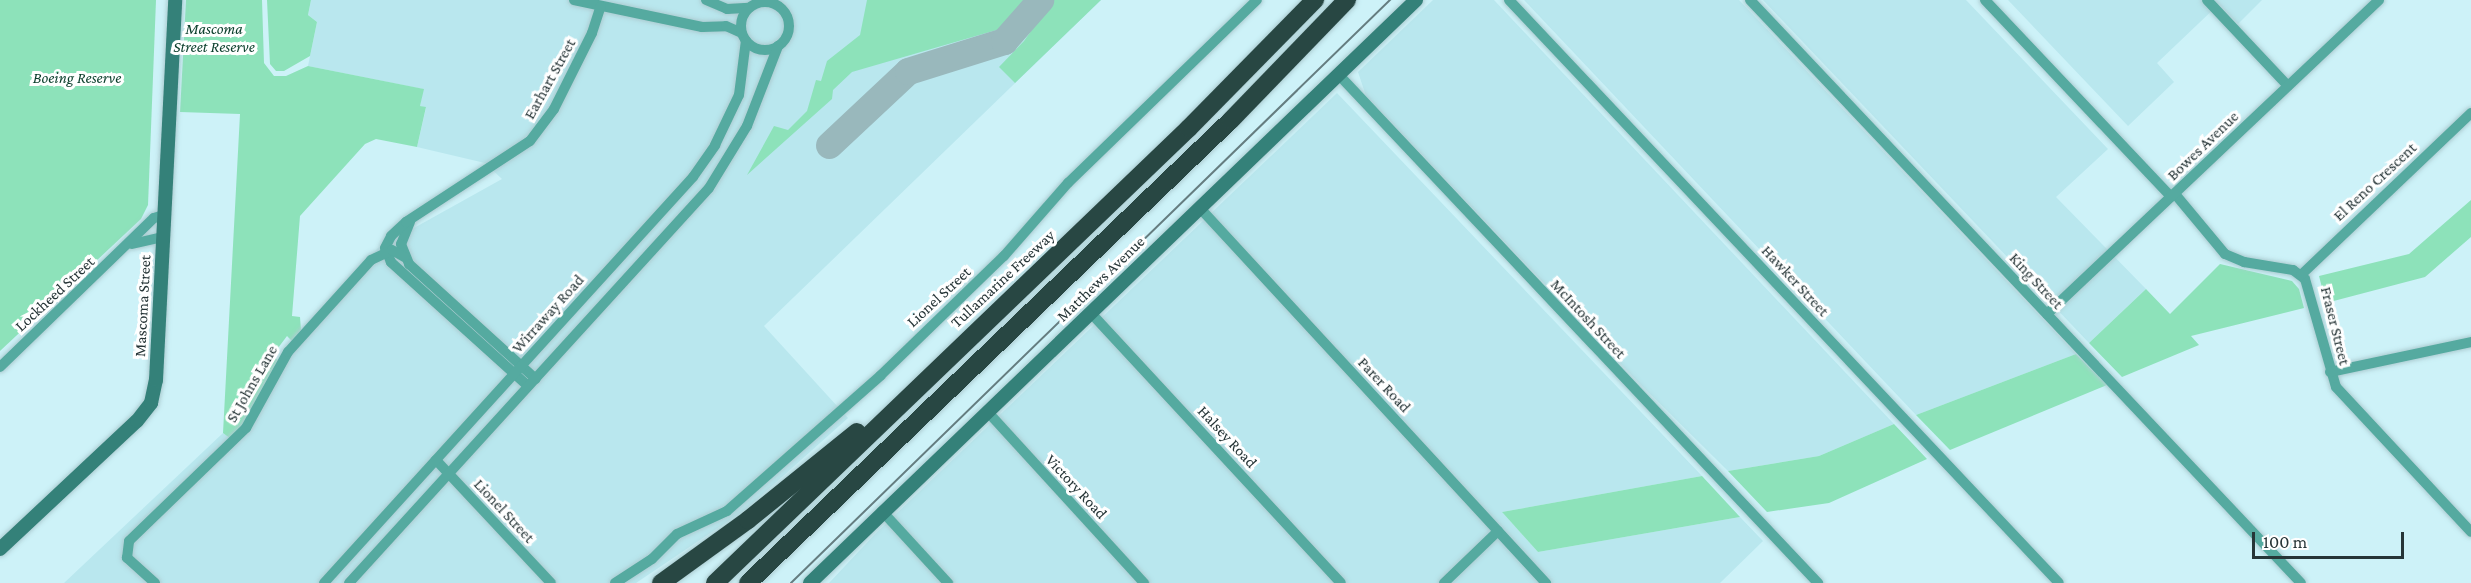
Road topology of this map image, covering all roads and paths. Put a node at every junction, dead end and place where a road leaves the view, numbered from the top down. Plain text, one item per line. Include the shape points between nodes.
1 (175, 0) edge
2 (574, 0) edge
3 (706, 0) edge
4 (783, 0) edge
5 (1257, 0) edge
6 (1302, 0) edge
7 (1314, 0) edge
8 (1347, 0) edge
9 (1358, 0) edge
10 (1416, 0) edge
11 (1509, 0) edge
12 (1750, 0) edge
13 (1984, 0) edge
14 (2207, 0) edge
15 (2379, 0) edge
16 (599, 4) edge
17 (751, 5) edge
18 (784, 12) junction
19 (744, 36) junction
20 (778, 46) junction
21 (1338, 74) junction
22 (2288, 86) junction
23 (1213, 104) junction
24 (2471, 113) edge
25 (1231, 120) junction
26 (2171, 197) junction
27 (670, 202) junction
28 (1199, 207) junction
29 (418, 213) junction
30 (163, 215) junction
31 (684, 216) junction
32 (163, 237) junction
33 (131, 244) junction
34 (386, 252) junction
35 (404, 257) junction
36 (2301, 275) junction
37 (421, 282) junction
38 (996, 312) junction
39 (1090, 312) junction
40 (2047, 314) junction
41 (2471, 342) edge
42 (0, 367) edge
43 (518, 369) junction
44 (2330, 372) junction
45 (532, 383) junction
46 (987, 411) junction
47 (436, 459) junction
48 (451, 472) junction
49 (840, 491) junction
50 (882, 511) junction
51 (1498, 531) junction
52 (2471, 532) edge
53 (358, 547) junction
54 (0, 549) edge
55 (371, 559) junction
56 (154, 583) edge
57 (324, 583) edge
58 (349, 583) edge
59 (550, 583) edge
60 (615, 583) edge
61 (661, 583) edge
62 (716, 583) edge
63 (748, 583) edge
64 (757, 583) edge
65 (810, 583) edge
66 (948, 583) edge
67 (1144, 583) edge
68 (1341, 583) edge
69 (1444, 583) edge
70 (1546, 583) edge
71 (1818, 583) edge
72 (2059, 583) edge
73 (2301, 583) edge

1 - 30 main road, Mascoma Street
2 - 16 street
3 - 17 street via 728,9
4 - 18 street
5 - 60 street, Lionel Street via 1068,183 1004,256 881,375 727,511 686,530 647,563
6 - 23 highway
7 - 23 highway, Tullamarine Freeway
8 - 25 highway
9 - 25 highway
10 - 21 main road, Matthews Avenue
11 - 72 street, Hawker Street
12 - 40 street, King Street
13 - 26 street, Fraser Street
14 - 22 street
15 - 22 street, Bowes Avenue
16 - 19 street via 702,27 726,27
16 - 29 street, Earhart Street via 590,38 537,134 507,160
17 - 18 street via 768,3
17 - 19 street via 742,20
18 - 20 street via 788,28
19 - 20 street via 762,49
19 - 27 street, Wirraway Road via 741,89 724,130
20 - 31 street, Wirraway Road via 736,148
21 - 28 main road, Matthews Avenue
21 - 71 street, McIntosh Street
22 - 26 street, Bowes Avenue
23 - 38 highway, Tullamarine Freeway
24 - 36 street, El Reno Crescent
25 - 49 highway
26 - 36 street, Fraser Street via 2230,257
26 - 40 street, Bowes Avenue
27 - 31 street
27 - 43 street, Wirraway Road
28 - 39 main road, Matthews Avenue
28 - 51 street, Parer Road
29 - 34 street, Earhart Street via 393,234
29 - 35 street, Earhart Street via 403,235
30 - 32 main road, Mascoma Street
30 - 33 street, Lockheed Street via 154,218
31 - 45 street, Wirraway Road
32 - 33 street
32 - 54 main road, Mascoma Street via 152,403
33 - 42 street, Lockheed Street
34 - 35 street via 395,251
34 - 37 street
34 - 56 street, St Johns Lane via 371,260 288,352 246,428 135,535 126,552 129,560
35 - 37 street
36 - 44 street, Fraser Street via 2310,289
37 - 43 street
38 - 61 highway via 748,520
38 - 62 highway, Tullamarine Freeway
39 - 46 main road, Matthews Avenue
39 - 68 street, Halsey Road
40 - 73 street, King Street
41 - 44 street
43 - 45 street
43 - 47 street, Wirraway Road
44 - 52 street, Fraser Street via 2340,392
45 - 48 street, Wirraway Road
46 - 50 main road, Matthews Avenue
46 - 67 street, Victory Road
47 - 48 street, Lionel Street
47 - 53 street, Wirraway Road
48 - 55 street, Wirraway Road
48 - 59 street, Lionel Street
49 - 63 highway
49 - 64 highway
50 - 65 main road, Matthews Avenue
50 - 66 street
51 - 69 street
51 - 70 street, Parer Road
53 - 55 street
53 - 57 street, Wirraway Road
55 - 58 street, Wirraway Road

